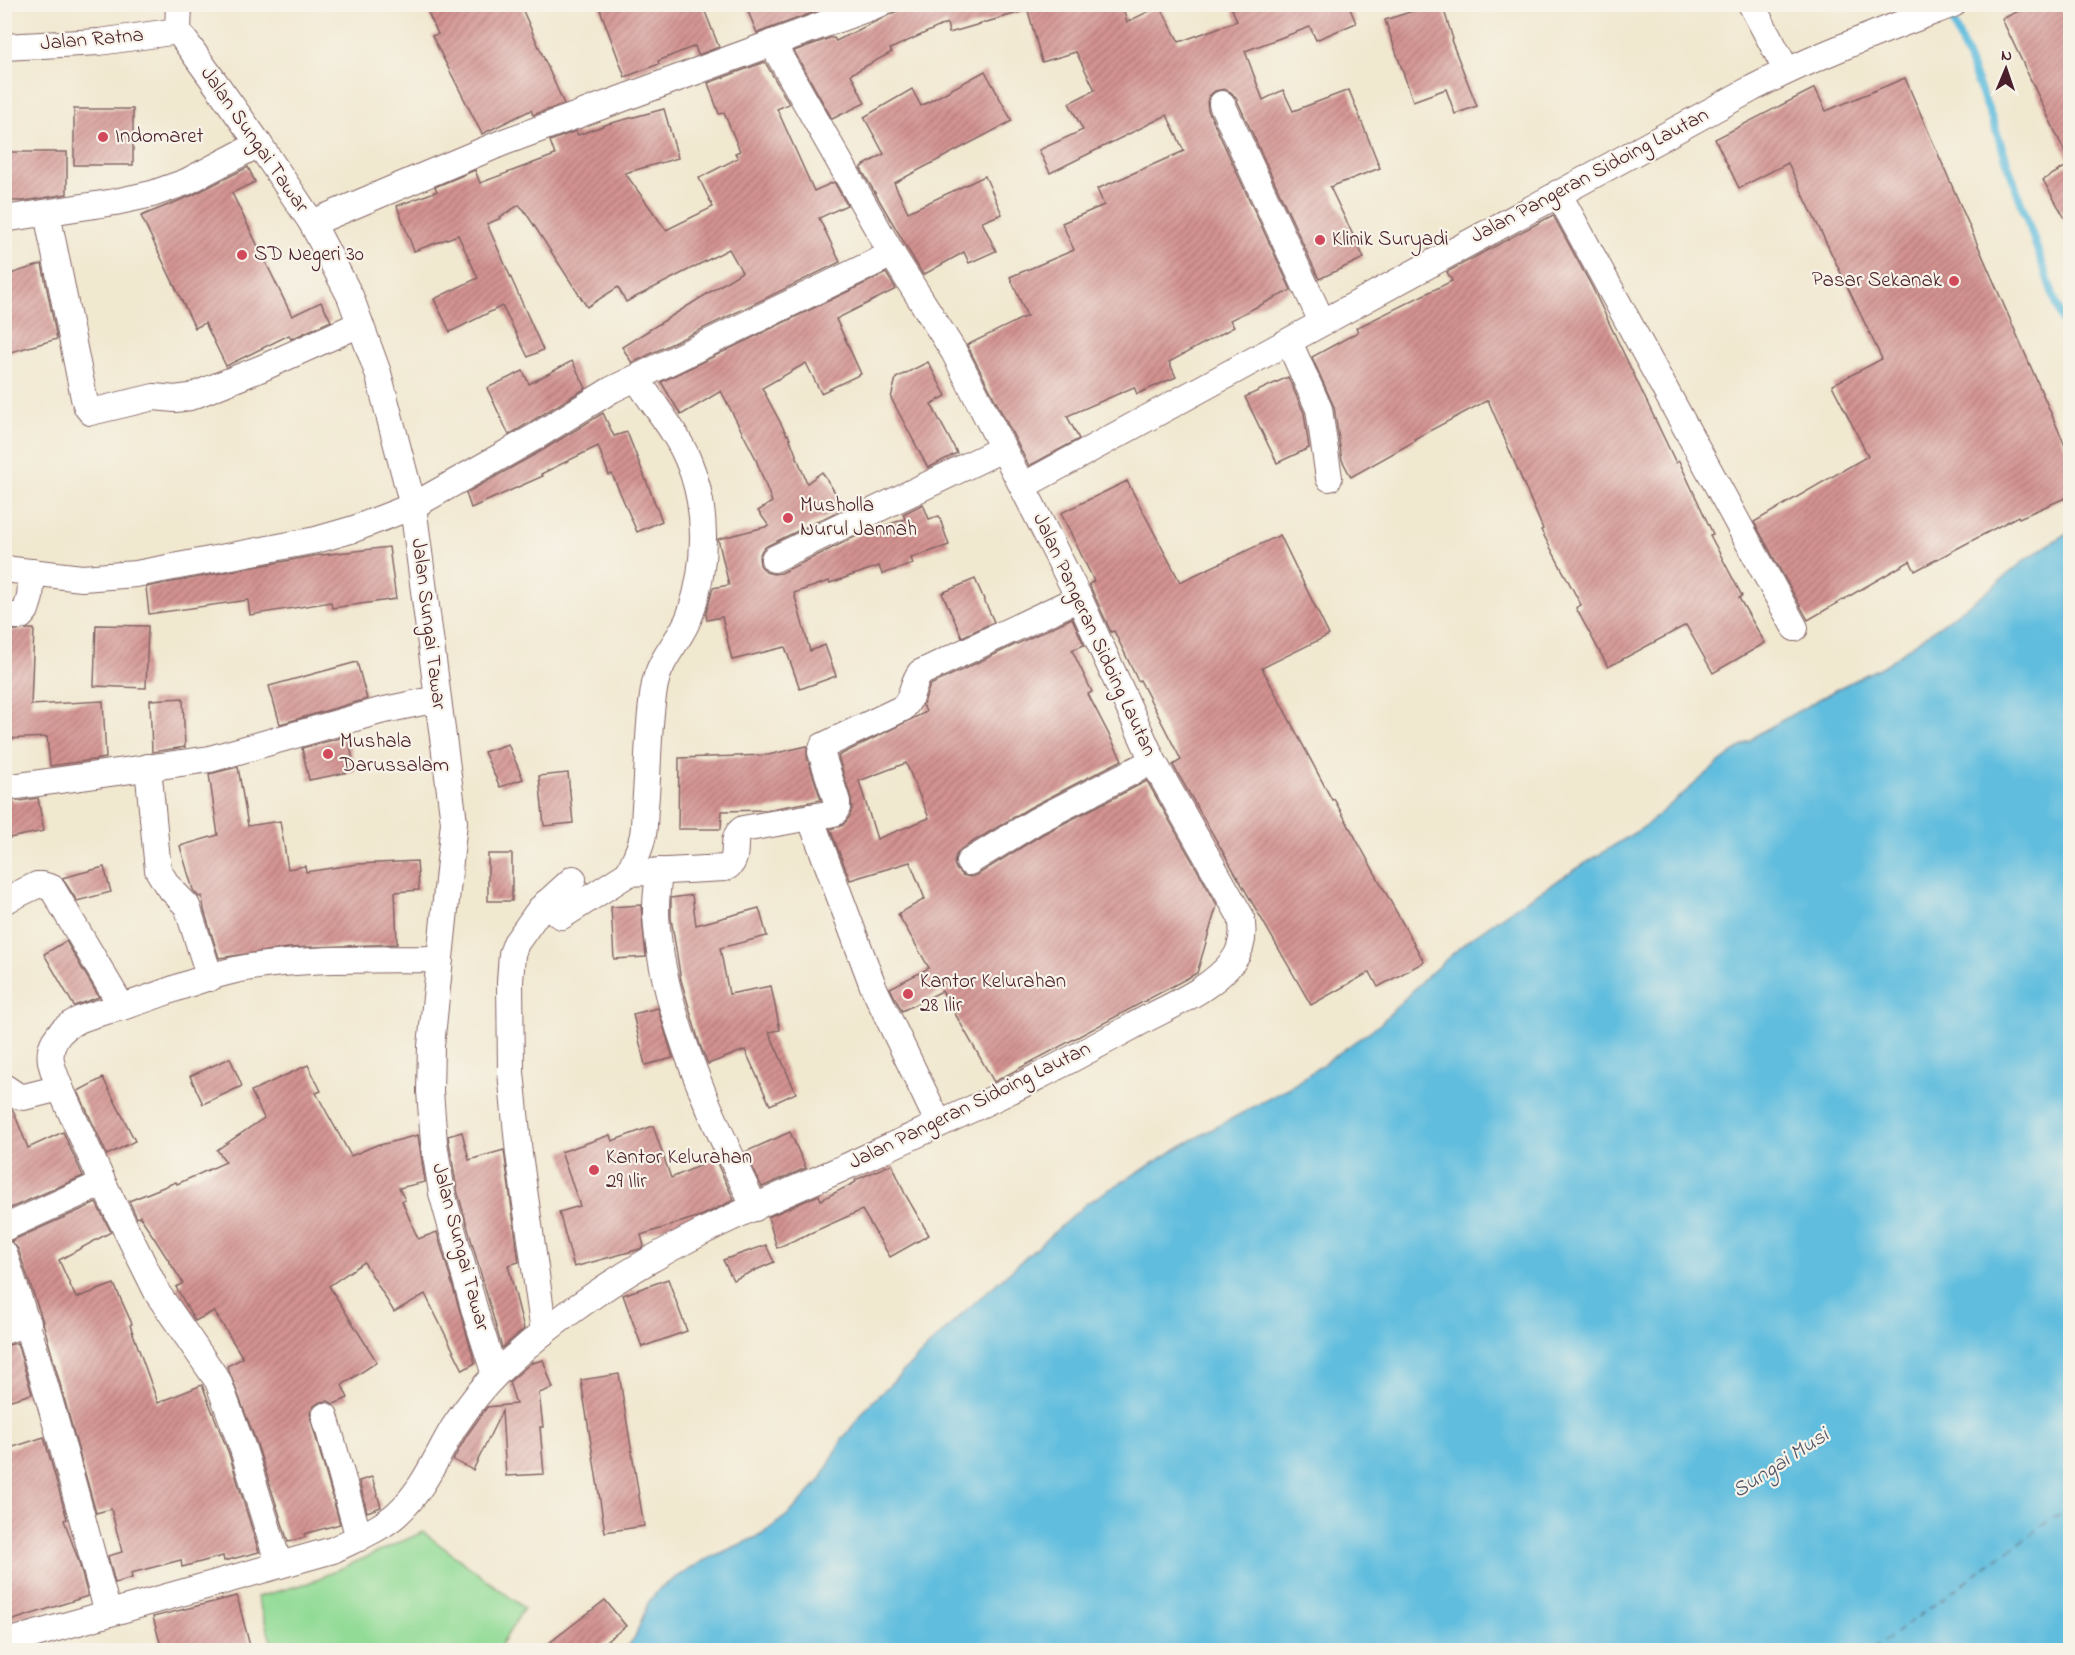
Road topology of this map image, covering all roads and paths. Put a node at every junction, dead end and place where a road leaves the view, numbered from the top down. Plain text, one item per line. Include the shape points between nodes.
1 (179, 4) edge
2 (879, 4) edge
3 (1751, 4) edge
4 (1953, 4) edge
5 (178, 31) junction
6 (772, 43) junction
7 (4, 47) edge
8 (1787, 70) junction
9 (1222, 104) dead end
10 (259, 144) junction
11 (1558, 193) junction
12 (47, 213) junction
13 (4, 219) edge
14 (312, 223) junction
15 (892, 254) junction
16 (1322, 322) junction
17 (360, 324) junction
18 (1289, 342) junction
19 (636, 380) junction
20 (1002, 449) junction
21 (1329, 478) dead end
22 (1023, 486) junction
23 (413, 506) junction
24 (774, 559) dead end
25 (4, 569) edge
26 (32, 572) junction
27 (1079, 598) junction
28 (4, 616) edge
29 (1795, 628) dead end
30 (437, 699) junction
31 (1153, 761) junction
32 (148, 767) junction
33 (18, 786) dead end
34 (810, 818) junction
35 (969, 862) dead end
36 (659, 871) junction
37 (629, 873) junction
38 (573, 879) dead end
39 (4, 901) edge
40 (551, 908) junction
41 (440, 959) junction
42 (210, 978) junction
43 (122, 1007) junction
44 (4, 1088) edge
45 (60, 1088) junction
46 (939, 1124) junction
47 (103, 1183) junction
48 (754, 1208) junction
49 (4, 1228) edge
50 (4, 1254) edge
51 (16, 1327) edge
52 (550, 1327) junction
53 (495, 1375) junction
54 (325, 1416) dead end
55 (359, 1538) junction
56 (279, 1565) junction
57 (108, 1613) junction
58 (4, 1643) edge

1 - 5 street
2 - 6 street
3 - 8 street
4 - 8 street, Jalan Pangeran Sidoing Lautan
5 - 7 street, Jalan Ratna via 99,42
5 - 10 street, Jalan Sungai Tawar
6 - 14 street via 504,142
6 - 15 street
8 - 11 street, Jalan Pangeran Sidoing Lautan
9 - 16 street
10 - 12 street via 186,182 152,194
10 - 14 street, Jalan Sungai Tawar
11 - 16 street, Jalan Pangeran Sidoing Lautan
11 - 29 street
12 - 13 street
12 - 17 street via 84,398 91,412 154,397 190,397
14 - 17 street, Jalan Sungai Tawar
15 - 19 street
15 - 20 street via 954,352
16 - 18 street, Jalan Pangeran Sidoing Lautan
17 - 23 street, Jalan Sungai Tawar via 378,373
18 - 21 street via 1318,410
18 - 22 street, Jalan Pangeran Sidoing Lautan
19 - 23 street via 610,390
19 - 37 street via 688,458 696,483 703,543 691,614 655,683 642,839
20 - 22 street
20 - 24 street
22 - 27 street, Jalan Pangeran Sidoing Lautan
23 - 26 street via 316,540 136,574 82,578
23 - 30 street, Jalan Sungai Tawar
25 - 26 street
26 - 28 street via 26,610 21,616
27 - 31 street, Jalan Pangeran Sidoing Lautan
27 - 34 street via 920,673 903,708 823,746 821,752 837,808 834,813
30 - 32 street via 210,759
30 - 41 street, Jalan Sungai Tawar via 454,822
31 - 35 street via 1036,821
31 - 46 street, Jalan Pangeran Sidoing Lautan via 1241,917 1243,929 1233,960 1206,986 1036,1078
32 - 33 street
32 - 42 street via 158,870 187,906
34 - 36 street via 737,832 735,859 725,868
34 - 46 street via 873,986
36 - 37 street
36 - 48 street via 658,937 673,1009 703,1098
37 - 40 street via 564,915
38 - 40 street
39 - 43 street via 38,885 52,888
40 - 52 street via 513,949 510,982 511,1072 519,1154
41 - 42 street via 315,961 240,969
41 - 53 street, Jalan Sungai Tawar via 431,1046 434,1143 442,1192
42 - 43 street
43 - 45 street via 81,1020 60,1032 50,1055
44 - 45 street via 24,1097
45 - 47 street
46 - 48 street, Jalan Pangeran Sidoing Lautan
47 - 49 street
47 - 56 street via 158,1294 218,1381
48 - 52 street, Jalan Pangeran Sidoing Lautan via 642,1265
50 - 51 street
51 - 57 street via 58,1427
52 - 53 street, Jalan Pangeran Sidoing Lautan
53 - 55 street, Jalan Pangeran Sidoing Lautan via 454,1428 415,1496 396,1516
54 - 55 street
55 - 56 street, Jalan Pangeran Sidoing Lautan via 333,1550
56 - 57 street, Jalan Pangeran Sidoing Lautan
57 - 58 street, Jalan Pangeran Sidoing Lautan

